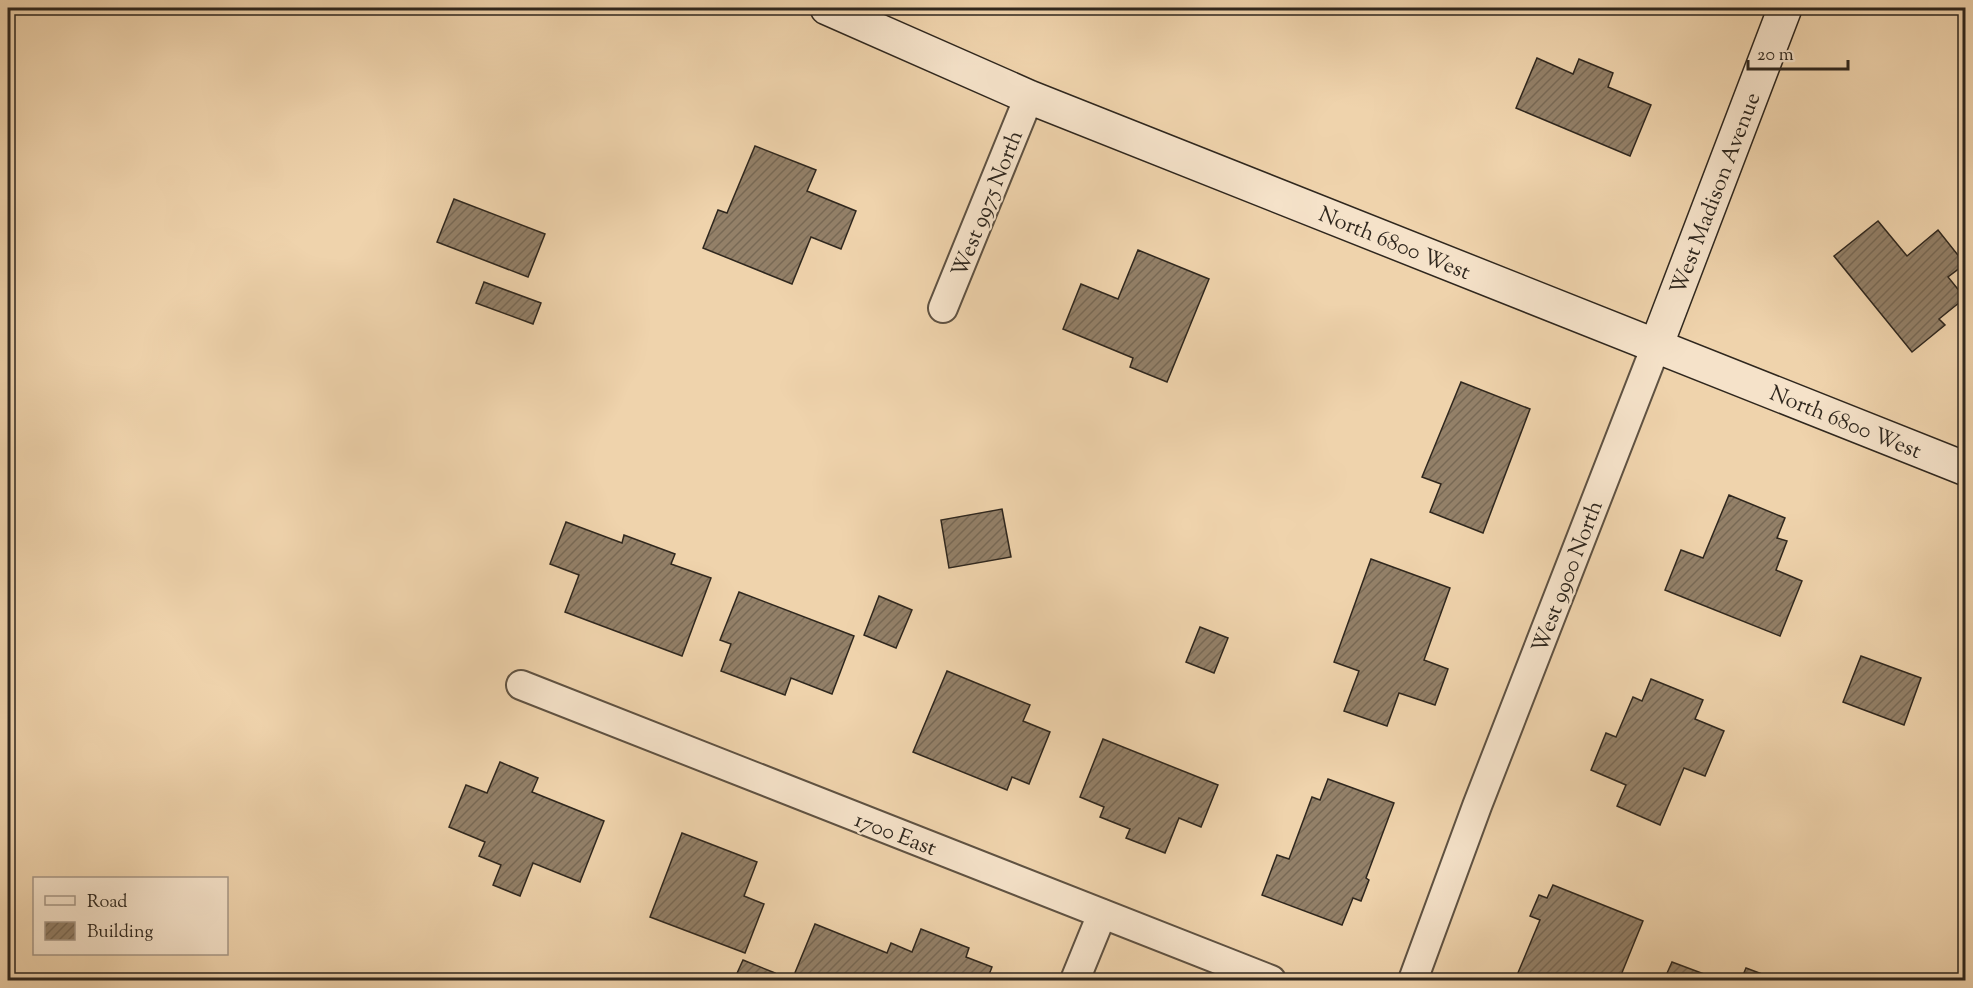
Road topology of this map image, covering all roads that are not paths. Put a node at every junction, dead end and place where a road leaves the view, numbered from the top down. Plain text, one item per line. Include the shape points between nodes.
1 (827, 8) edge
2 (1785, 8) edge
3 (1029, 97) junction
4 (943, 308) dead end
5 (1656, 345) junction
6 (1965, 469) edge
7 (521, 686) dead end
8 (1102, 914) junction
9 (1075, 981) edge
10 (1271, 981) edge
11 (1413, 981) edge

1 - 3 street, North 6800 West
2 - 5 street, West Madison Avenue
3 - 4 street, West 9975 North
3 - 5 street, North 6800 West
5 - 6 street, North 6800 West
5 - 11 street, West 9900 North
7 - 8 street, 1700 East
8 - 9 street
8 - 10 street, 1700 East

